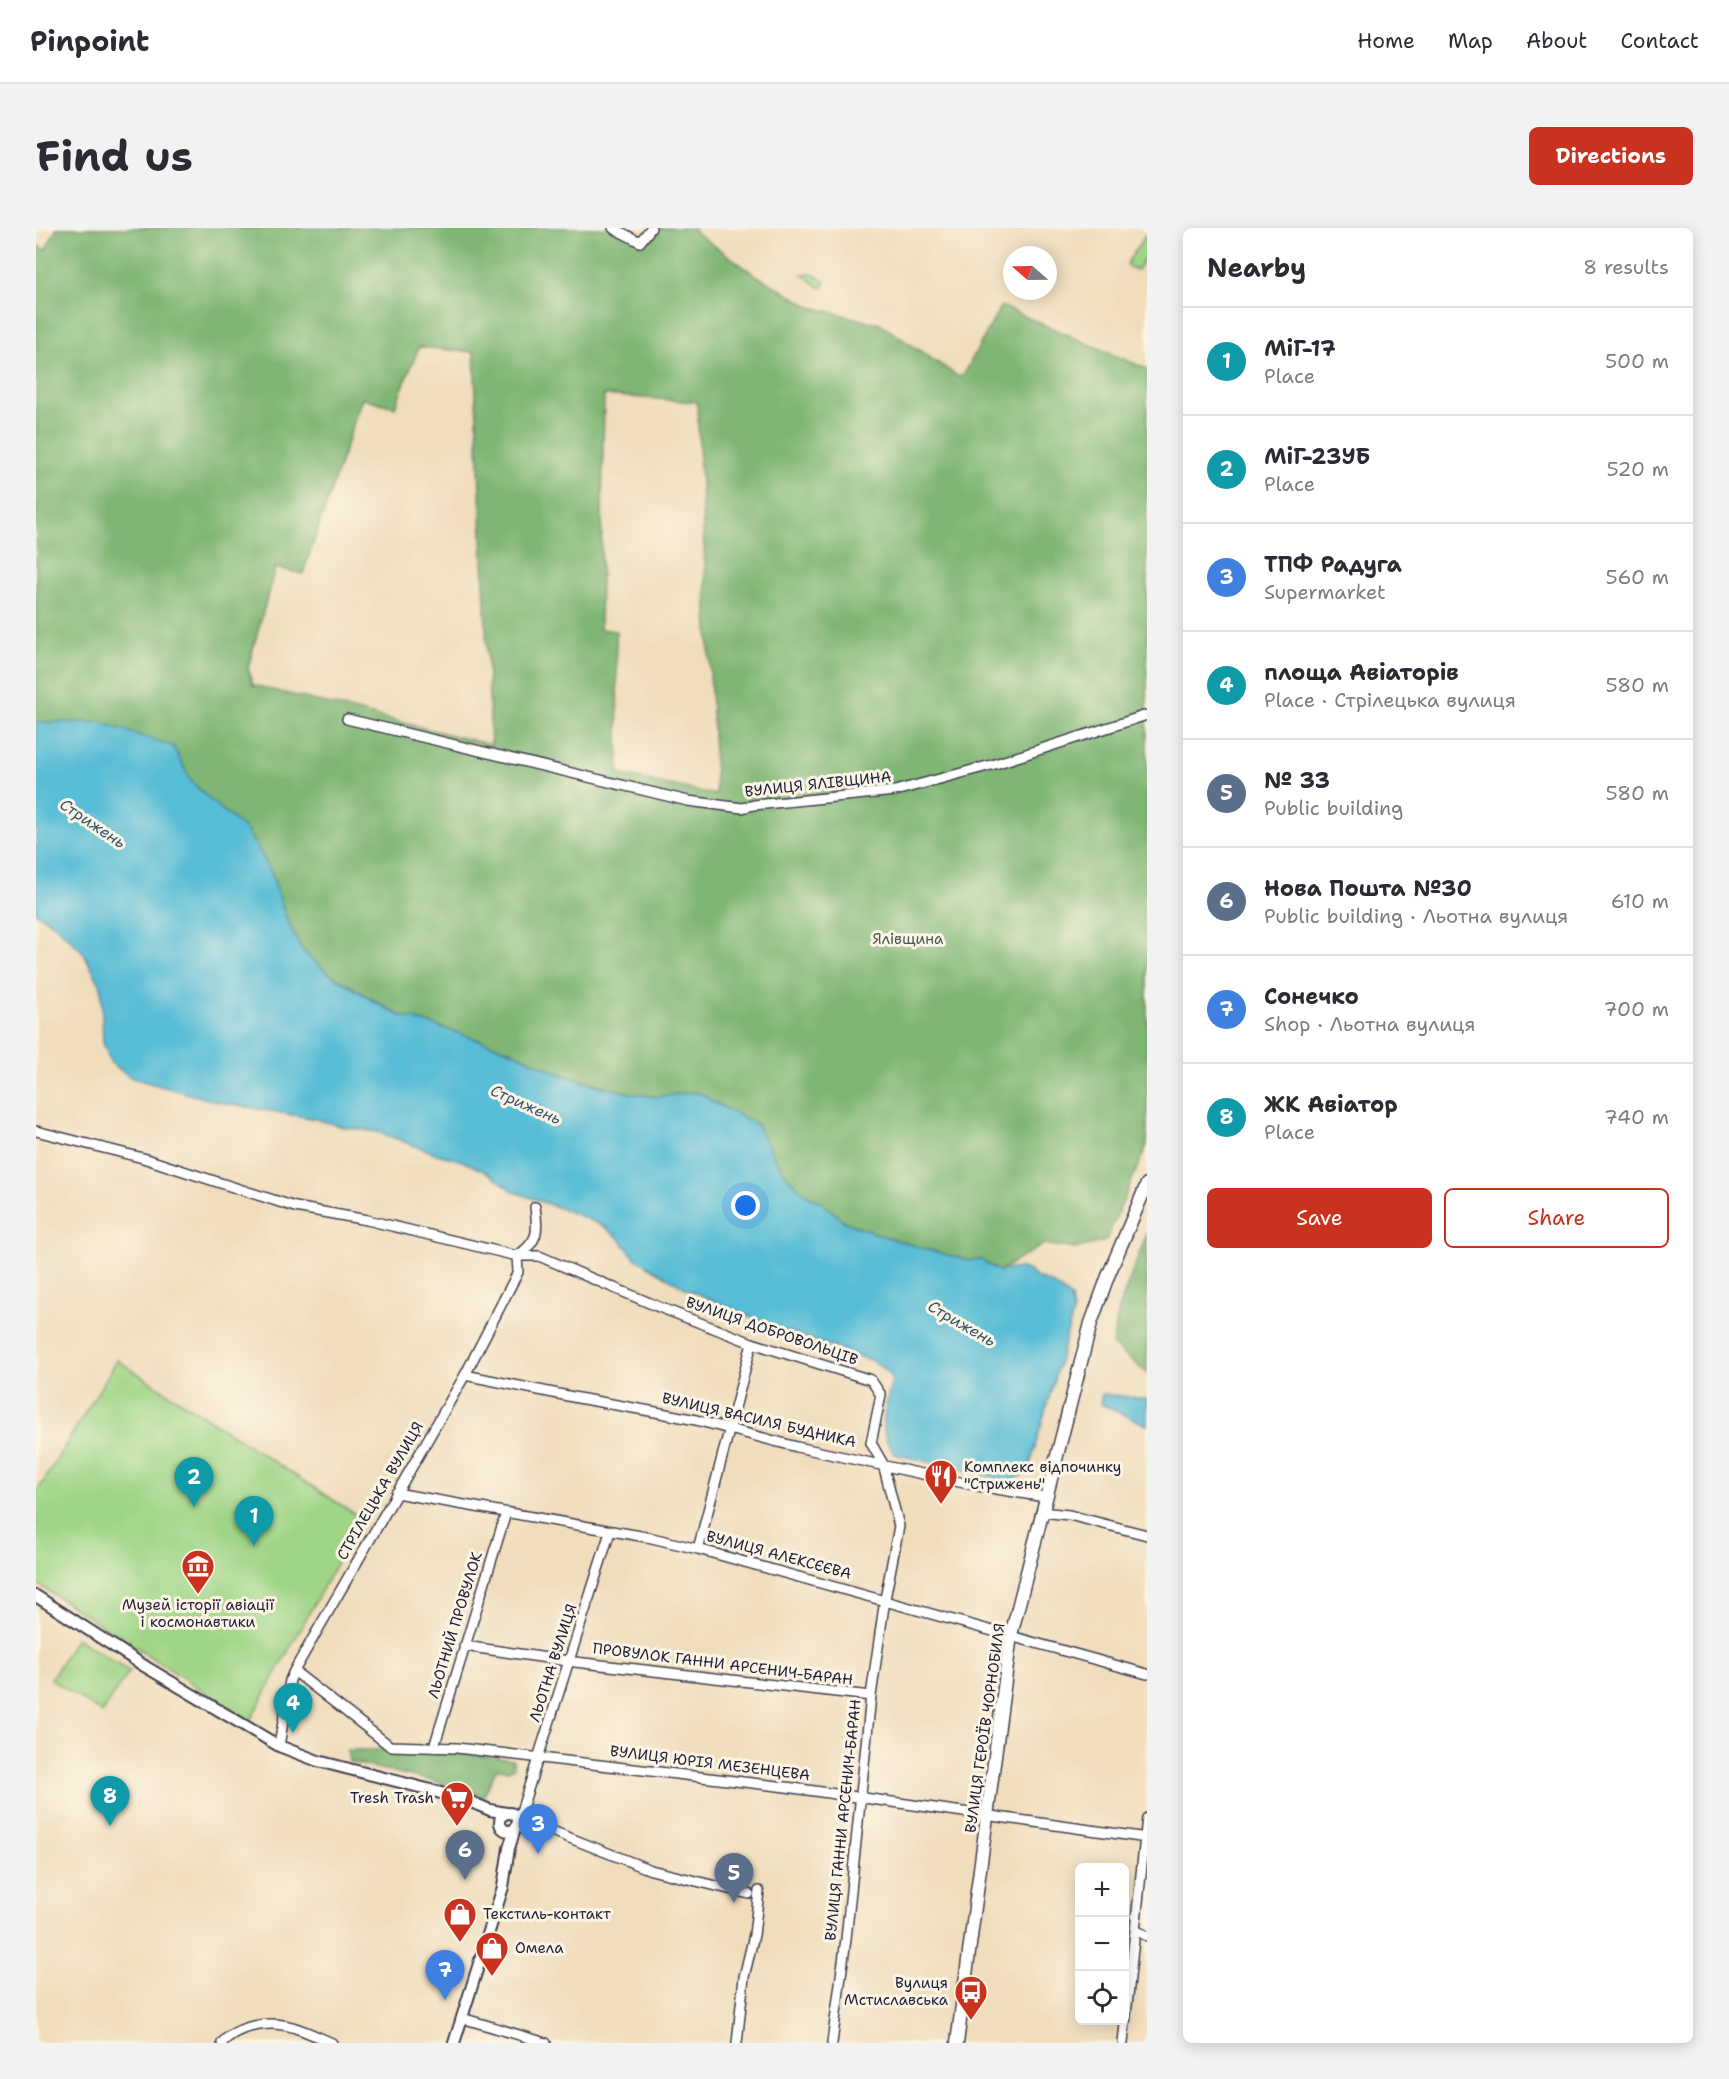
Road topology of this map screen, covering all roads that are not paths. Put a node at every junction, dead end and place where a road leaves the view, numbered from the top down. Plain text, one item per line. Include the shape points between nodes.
1 (613, 228) edge
2 (651, 228) edge
3 (1147, 715) edge
4 (347, 719) dead end
5 (36, 1131) edge
6 (1147, 1184) edge
7 (535, 1207) dead end
8 (517, 1256) junction
9 (752, 1343) junction
10 (465, 1375) junction
11 (728, 1430) junction
12 (883, 1464) junction
13 (396, 1493) junction
14 (1045, 1497) junction
15 (1042, 1512) junction
16 (506, 1513) junction
17 (610, 1532) junction
18 (1147, 1535) edge
19 (698, 1549) junction
20 (36, 1596) edge
21 (885, 1599) junction
22 (1011, 1635) junction
23 (464, 1646) junction
24 (569, 1661) junction
25 (294, 1671) junction
26 (1147, 1674) edge
27 (871, 1696) junction
28 (279, 1746) junction
29 (434, 1747) junction
30 (538, 1759) junction
31 (860, 1797) junction
32 (523, 1804) junction
33 (988, 1815) junction
34 (1147, 1818) edge
35 (504, 1819) junction
36 (517, 1824) junction
37 (1146, 1838) edge
38 (509, 1848) junction
39 (759, 1891) dead end
40 (749, 1894) dead end
41 (1135, 1930) junction
42 (1147, 1936) edge
43 (462, 2018) junction
44 (222, 2043) edge
45 (332, 2043) edge
46 (454, 2043) edge
47 (546, 2043) edge
48 (737, 2043) edge
49 (832, 2043) edge
50 (957, 2043) edge
51 (1123, 2043) edge

1 - 2 street via 640,242
3 - 4 street, ВУЛИЦЯ ЯЛІВЩИНА via 995,764 895,791 734,808 688,801
5 - 8 street via 143,1158 295,1207
6 - 14 main road, ВУЛИЦЯ ГЕРОЇВ ЧОРНОБИЛЯ via 1091,1323
7 - 8 street via 538,1230 532,1246
8 - 9 street, ВУЛИЦЯ ДОБРОВОЛЬЦІВ via 539,1256
8 - 10 street, СТРІЛЕЦЬКА ВУЛИЦЯ via 518,1272
9 - 11 street
9 - 12 street, ВУЛИЦЯ ДОБРОВОЛЬЦІВ via 872,1380 881,1395 872,1443
10 - 11 street, ВУЛИЦЯ ВАСИЛЯ БУДНИКА via 673,1415
10 - 13 street, СТРІЛЕЦЬКА ВУЛИЦЯ
11 - 12 street, ВУЛИЦЯ ВАСИЛЯ БУДНИКА
11 - 19 street
12 - 14 street, ВУЛИЦЯ ВАСИЛЯ БУДНИКА
12 - 21 street, ВУЛИЦЯ ДОБРОВОЛЬЦІВ via 899,1526
13 - 16 street, ВУЛИЦЯ АЛЕКСЄЄВА
13 - 25 street, СТРІЛЕЦЬКА ВУЛИЦЯ
14 - 15 main road, ВУЛИЦЯ ГЕРОЇВ ЧОРНОБИЛЯ
15 - 18 street
15 - 22 main road, ВУЛИЦЯ ГЕРОЇВ ЧОРНОБИЛЯ
16 - 17 street, ВУЛИЦЯ АЛЕКСЄЄВА
16 - 23 street, ЛЬОТНИЙ ПРОВУЛОК
17 - 19 street, ВУЛИЦЯ АЛЕКСЄЄВА
17 - 24 street, ЛЬОТНА ВУЛИЦЯ
19 - 21 street, ВУЛИЦЯ АЛЕКСЄЄВА
20 - 28 street
21 - 22 street, ВУЛИЦЯ АЛЕКСЄЄВА
21 - 27 street, ВУЛИЦЯ ГАННИ АРСЕНИЧ-БАРАН
22 - 26 street, ВУЛИЦЯ АЛЕКСЄЄВА
22 - 33 main road, ВУЛИЦЯ ГЕРОЇВ ЧОРНОБИЛЯ
23 - 24 street, ПРОВУЛОК ГАННИ АРСЕНИЧ-БАРАН
23 - 29 street, ЛЬОТНИЙ ПРОВУЛОК
24 - 27 street, ПРОВУЛОК ГАННИ АРСЕНИЧ-БАРАН
24 - 30 street, ЛЬОТНА ВУЛИЦЯ
25 - 28 street, СТРІЛЕЦЬКА ВУЛИЦЯ
25 - 29 street, ВУЛИЦЯ ЮРІЯ МЕЗЕНЦЕВА via 390,1746
27 - 31 street, ВУЛИЦЯ ГАННИ АРСЕНИЧ-БАРАН
28 - 35 street via 318,1761 460,1798
29 - 30 street, ВУЛИЦЯ ЮРІЯ МЕЗЕНЦЕВА
30 - 31 street, ВУЛИЦЯ ЮРІЯ МЕЗЕНЦЕВА
30 - 32 street, ЛЬОТНА ВУЛИЦЯ
31 - 33 street, ВУЛИЦЯ ЮРІЯ МЕЗЕНЦЕВА
31 - 49 street, ВУЛИЦЯ ГАННИ АРСЕНИЧ-БАРАН
32 - 35 street
32 - 36 street, ЛЬОТНА ВУЛИЦЯ
33 - 37 street, ВУЛИЦЯ ЮРІЯ МЕЗЕНЦЕВА
33 - 50 main road, ВУЛИЦЯ ГЕРОЇВ ЧОРНОБИЛЯ
34 - 37 street
35 - 36 street via 513,1814
35 - 36 street via 510,1830
35 - 38 street, ЛЬОТНА ВУЛИЦЯ
36 - 38 street, ЛЬОТНА ВУЛИЦЯ
36 - 40 street via 542,1827 651,1870
37 - 41 street
38 - 43 street, ЛЬОТНА ВУЛИЦЯ via 503,1887
39 - 48 street
41 - 42 street
41 - 51 street
43 - 46 street, ЛЬОТНА ВУЛИЦЯ
43 - 47 street
44 - 45 street via 244,2028 264,2024 284,2025

